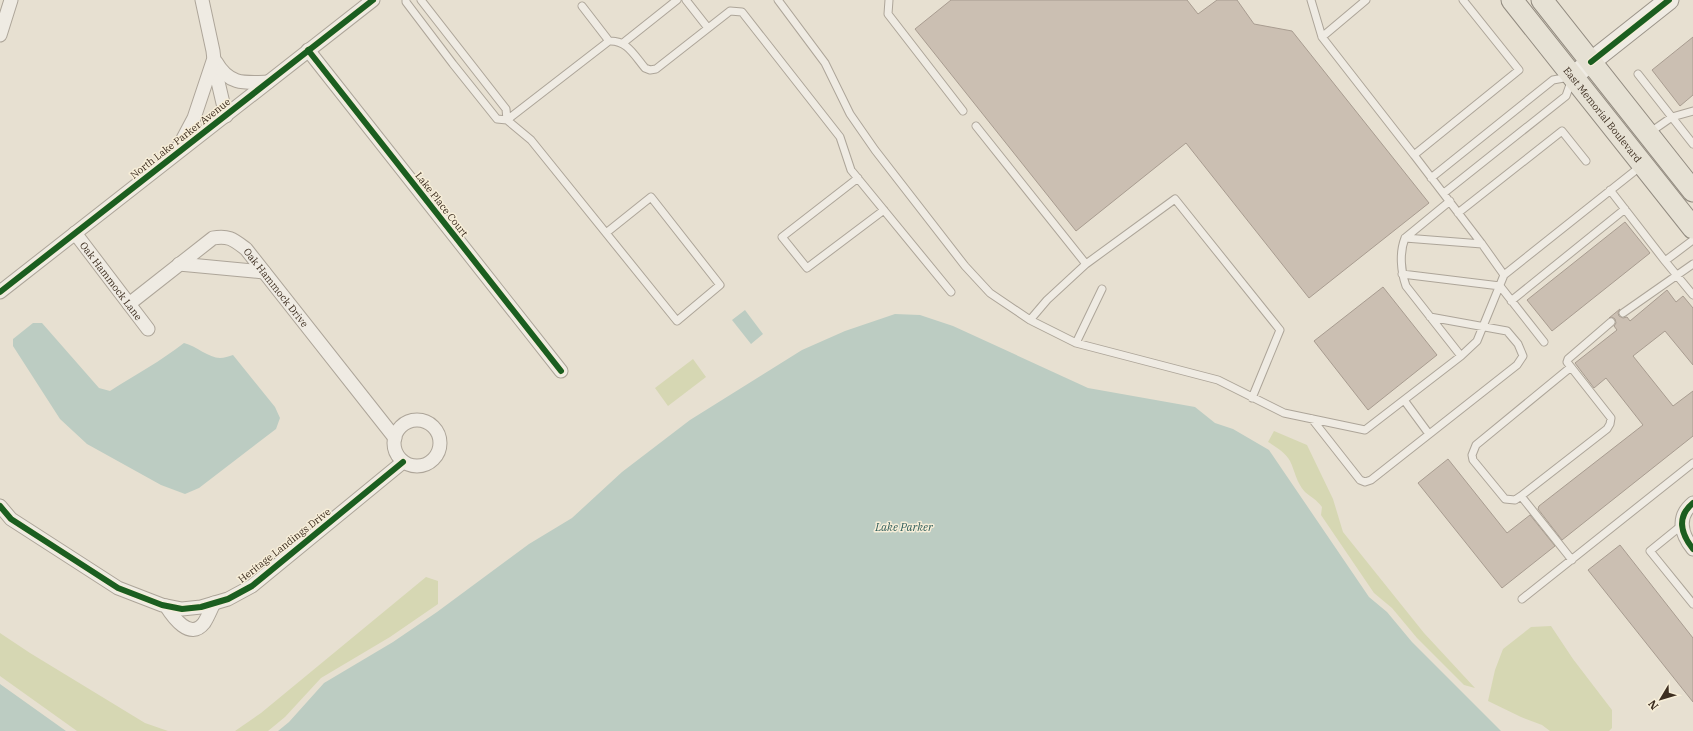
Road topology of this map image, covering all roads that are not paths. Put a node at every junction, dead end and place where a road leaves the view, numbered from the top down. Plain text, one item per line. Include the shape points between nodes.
1 (11, 0) edge
2 (202, 0) edge
3 (373, 0) edge
4 (406, 0) edge
5 (421, 0) edge
6 (677, 0) edge
7 (686, 0) edge
8 (778, 0) edge
9 (889, 0) edge
10 (1311, 0) edge
11 (1366, 0) edge
12 (1463, 0) edge
13 (1512, 0) edge
14 (1542, 0) edge
15 (1669, 0) edge
16 (582, 6) dead end
17 (708, 28) junction
18 (0, 35) edge
19 (1322, 37) junction
20 (608, 41) junction
21 (623, 43) junction
22 (308, 50) junction
23 (214, 60) junction
24 (1591, 62) junction
25 (1638, 74) dead end
26 (1573, 76) junction
27 (268, 82) junction
28 (964, 111) dead end
29 (1693, 111) edge
30 (226, 116) junction
31 (1672, 117) junction
32 (507, 120) junction
33 (976, 126) dead end
34 (1648, 134) junction
35 (1693, 144) edge
36 (174, 155) junction
37 (1414, 155) junction
38 (1586, 161) dead end
39 (1643, 165) junction
40 (858, 178) junction
41 (1431, 178) junction
42 (1610, 190) junction
43 (1693, 191) edge
44 (1444, 193) junction
45 (1450, 201) junction
46 (1625, 209) junction
47 (884, 210) junction
48 (1458, 213) junction
49 (1693, 228) edge
50 (75, 233) junction
51 (606, 233) junction
52 (1405, 238) junction
53 (1693, 240) edge
54 (1482, 244) junction
55 (1665, 261) junction
56 (179, 264) junction
57 (1086, 264) junction
58 (1693, 264) edge
59 (264, 272) junction
60 (1402, 274) junction
61 (1504, 275) junction
62 (1677, 275) junction
63 (1500, 286) junction
64 (1102, 289) dead end
65 (0, 292) edge
66 (951, 292) dead end
67 (1693, 295) edge
68 (1511, 301) junction
69 (129, 304) junction
70 (1623, 313) dead end
71 (1430, 317) junction
72 (1030, 320) junction
73 (1611, 322) dead end
74 (1484, 328) junction
75 (148, 329) dead end
76 (1544, 342) dead end
77 (1076, 343) junction
78 (1461, 356) junction
79 (1571, 367) junction
80 (561, 371) dead end
81 (1252, 398) junction
82 (1404, 400) junction
83 (1312, 419) junction
84 (1429, 434) junction
85 (394, 438) junction
86 (403, 462) junction
87 (1693, 463) edge
88 (1521, 496) junction
89 (1693, 503) edge
90 (0, 506) edge
91 (1682, 522) junction
92 (1693, 549) edge
93 (1572, 560) junction
94 (1522, 599) dead end
95 (214, 603) junction
96 (1693, 604) edge
97 (166, 606) junction

1 - 18 street
2 - 23 street
3 - 22 street, North Lake Parker Avenue
4 - 32 lane via 497,119
5 - 32 lane via 506,109
6 - 21 lane
7 - 17 lane
8 - 72 lane via 824,63 850,114 875,150 965,266 990,292
9 - 28 lane via 888,14
10 - 19 lane
11 - 19 lane
12 - 37 lane via 1519,70
13 - 26 main road, East Memorial Boulevard
14 - 24 main road
15 - 24 street
16 - 20 lane
17 - 21 lane via 656,70 645,68
17 - 40 lane via 730,11 742,12 840,137 851,170
19 - 37 lane
20 - 21 lane via 616,40
20 - 32 lane
22 - 27 street, North Lake Parker Avenue
22 - 80 street, Lake Place Court
23 - 27 street via 220,70 232,79
23 - 30 street
23 - 36 street via 194,118
24 - 26 street
24 - 34 main road
25 - 31 lane
26 - 39 main road, East Memorial Boulevard
26 - 41 lane via 1553,80
26 - 44 lane via 1566,96
27 - 30 street, North Lake Parker Avenue
29 - 31 lane
30 - 36 street, North Lake Parker Avenue
31 - 34 lane
31 - 35 lane
32 - 51 lane via 531,140
33 - 57 lane
34 - 43 main road
36 - 50 street, North Lake Parker Avenue
37 - 41 lane
38 - 48 lane via 1562,131
39 - 42 lane
39 - 49 main road, East Memorial Boulevard
40 - 47 lane
40 - 47 lane via 782,237 807,268
41 - 44 lane
42 - 46 lane
42 - 61 lane
44 - 45 lane
45 - 48 lane
45 - 52 lane
46 - 55 lane
46 - 68 lane
47 - 66 lane
48 - 54 lane
50 - 65 street, North Lake Parker Avenue
50 - 69 street, Oak Hammock Lane
51 - 51 lane via 677,321 720,286 651,197
52 - 54 lane
52 - 60 lane via 1402,245
53 - 55 lane
54 - 61 lane
55 - 62 lane
56 - 59 street
56 - 59 street, Oak Hammock Drive via 213,238 224,236 246,249
56 - 69 street, Oak Hammock Drive
57 - 72 lane via 1047,300
57 - 81 lane via 1175,199 1280,330
58 - 62 lane
59 - 85 street, Oak Hammock Drive
60 - 63 lane
60 - 71 lane via 1406,286
61 - 63 lane
62 - 67 lane
62 - 70 lane
63 - 68 lane
63 - 74 lane
64 - 77 lane
68 - 76 lane
69 - 75 street, Oak Hammock Lane
71 - 74 lane
71 - 78 lane
72 - 77 lane
73 - 79 lane via 1568,358 1567,362
74 - 78 lane via 1477,342
74 - 84 lane via 1507,331 1518,344 1523,356 1517,365
77 - 81 lane via 1218,380
78 - 82 lane
79 - 88 lane via 1611,418 1610,424 1607,429
79 - 88 lane via 1473,449 1473,460 1505,499 1515,500
81 - 83 lane via 1284,413
82 - 83 lane via 1365,430
82 - 84 lane
83 - 84 lane via 1360,480 1365,482
85 - 86 street via 395,451
85 - 86 street via 402,425 416,420 429,424 438,435 439,450 431,461 417,466
86 - 95 street, Heritage Landings Drive via 252,586 228,599
87 - 93 lane
88 - 93 lane
89 - 91 street via 1684,513
90 - 97 street, Heritage Landings Drive via 10,519 118,588
91 - 92 street via 1684,534
91 - 96 lane via 1650,551
93 - 94 lane
95 - 97 street, Heritage Landings Drive via 182,609
95 - 97 street via 204,624 199,628 184,627 177,622

